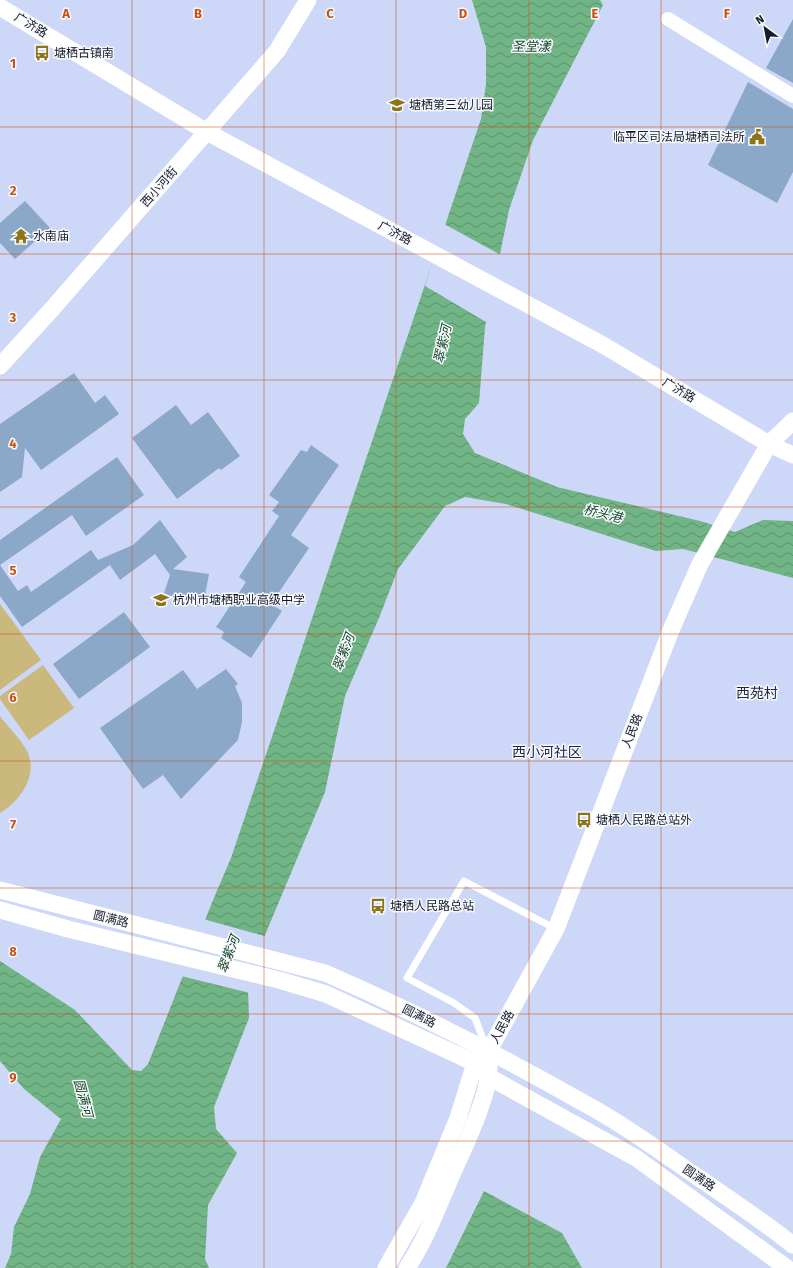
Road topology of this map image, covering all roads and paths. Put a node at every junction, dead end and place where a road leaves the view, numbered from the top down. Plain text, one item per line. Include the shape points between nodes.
1 (308, 0) edge
2 (6, 6) edge
3 (668, 19) dead end
4 (793, 96) edge
5 (207, 132) junction
6 (0, 366) edge
7 (793, 420) edge
8 (769, 444) junction
9 (793, 455) edge
10 (0, 890) edge
11 (0, 910) edge
12 (556, 929) junction
13 (488, 1052) junction
14 (475, 1063) junction
15 (489, 1077) junction
16 (793, 1245) edge
17 (386, 1268) edge
18 (407, 1268) edge
19 (787, 1268) edge

1 - 5 street, 西小河街 via 278,51
2 - 5 street, 广济路
3 - 4 street
5 - 6 street, 西小河街
5 - 8 street, 广济路 via 603,345
7 - 8 street, 人民路
8 - 9 street, 广济路
8 - 12 street, 人民路 via 700,564 671,630
10 - 13 street, 圆满路 via 325,973 418,1014
11 - 14 street, 圆满路 via 326,994
12 - 13 street, 人民路
12 - 13 lane via 464,881 407,978 454,1003 475,1018
13 - 14 street, 人民路
13 - 15 street, 人民路
13 - 16 street, 圆满路 via 583,1102 660,1152
14 - 15 street, 圆满路
14 - 17 street via 458,1118 423,1203
15 - 18 street, 人民路 via 470,1132 429,1228
15 - 19 street, 圆满路 via 636,1158

